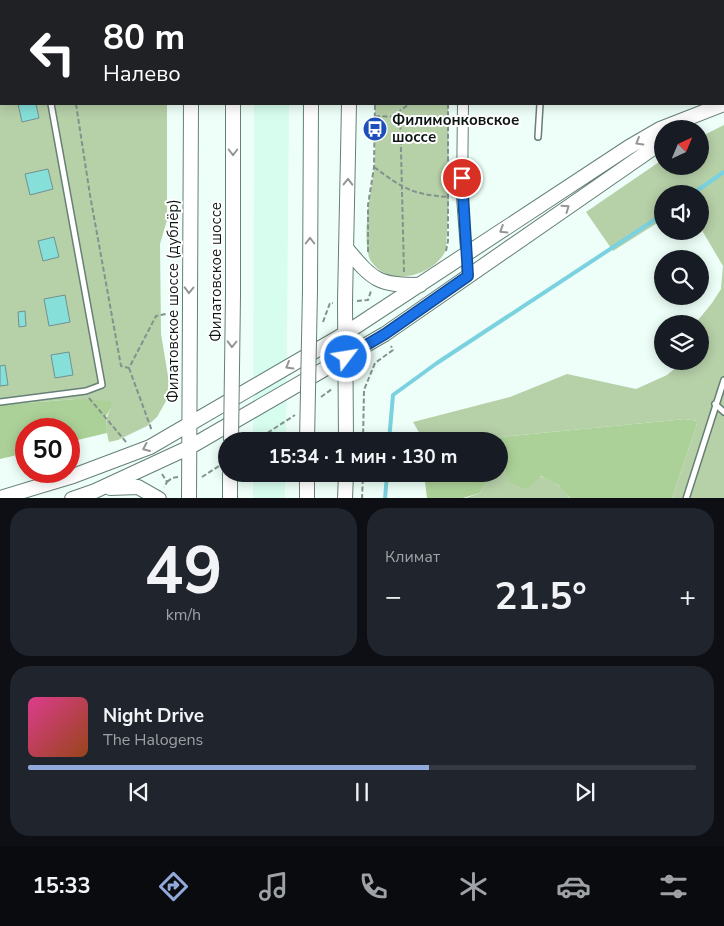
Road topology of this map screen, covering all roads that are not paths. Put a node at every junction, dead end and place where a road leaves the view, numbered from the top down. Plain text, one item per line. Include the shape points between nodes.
1 (51, 105) edge
2 (191, 105) edge
3 (233, 105) edge
4 (311, 105) edge
5 (349, 105) edge
6 (463, 105) edge
7 (540, 105) edge
8 (720, 106) edge
9 (697, 120) edge
10 (538, 137) dead end
11 (654, 148) edge
12 (346, 248) junction
13 (466, 254) junction
14 (468, 276) junction
15 (421, 285) junction
16 (346, 333) junction
17 (346, 357) junction
18 (724, 380) edge
19 (0, 402) edge
20 (715, 404) junction
21 (724, 412) edge
22 (189, 424) junction
23 (231, 432) edge
24 (308, 432) edge
25 (346, 432) edge
26 (190, 448) junction
27 (230, 482) edge
28 (307, 482) edge
29 (346, 482) edge
30 (95, 491) junction
31 (0, 498) edge
32 (72, 498) edge
33 (159, 498) edge
34 (189, 498) edge
35 (230, 498) edge
36 (307, 498) edge
37 (345, 498) edge
38 (686, 498) edge

1 - 19 lane via 102,385 86,391
2 -> 22 main road, Филатовское шоссе (дублёр)
3 -> 23 main road, Филатовское шоссе, bridge
24 -> 4 main road, bridge
12 -> 5 main road
6 - 13 street via 462,197
7 - 10 lane
8 - 9 main road
8 -> 13 main road via 645,138
14 -> 11 main road
12 - 15 main road via 377,280 394,285
12 - 16 main road
13 - 14 street
13 - 15 main road
14 - 17 main road
15 - 16 main road
16 - 17 main road
16 -> 22 main road
17 - 25 main road
17 - 26 main road
18 - 20 lane
20 - 21 lane
20 - 38 lane
22 - 26 main road, Филатовское шоссе (дублёр)
22 -> 31 main road via 150,447 73,476
26 - 30 main road
26 - 34 main road, Филатовское шоссе (дублёр)
27 - 35 main road
28 - 36 main road
29 - 37 main road
30 - 32 main road
30 - 33 main road via 138,487

